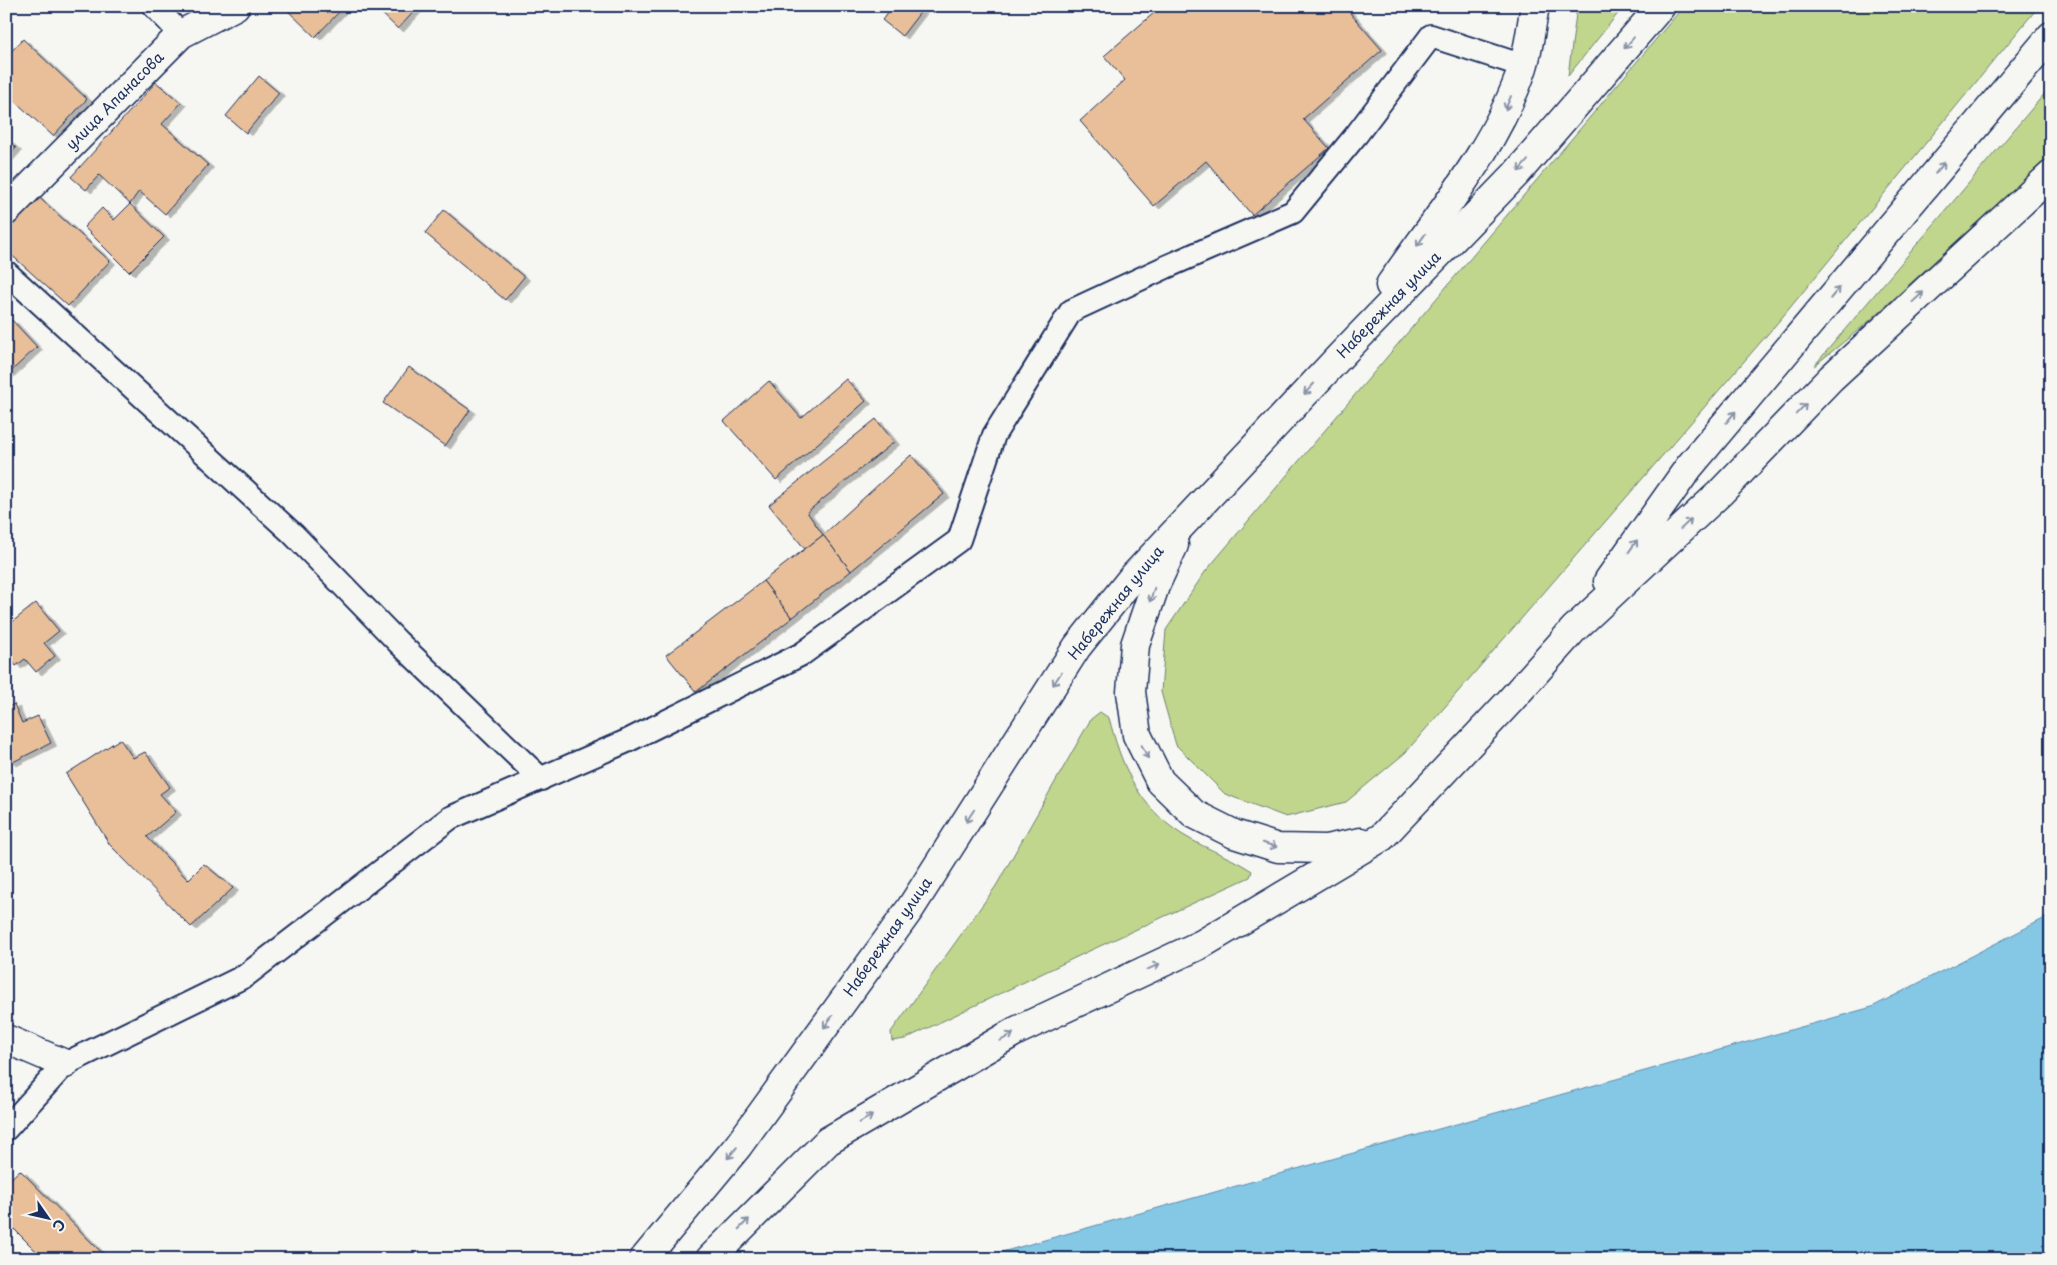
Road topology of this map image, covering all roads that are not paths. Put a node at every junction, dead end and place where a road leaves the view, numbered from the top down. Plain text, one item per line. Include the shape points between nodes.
1 (154, 6) edge
2 (235, 6) edge
3 (1535, 6) edge
4 (1661, 6) edge
5 (182, 34) junction
6 (2051, 36) edge
7 (1524, 66) junction
8 (2051, 175) edge
9 (6, 211) edge
10 (6, 272) edge
11 (1342, 354) junction
12 (1186, 518) junction
13 (1574, 629) junction
14 (541, 779) junction
15 (1382, 837) junction
16 (6, 1039) edge
17 (65, 1064) junction
18 (6, 1129) edge
19 (644, 1259) edge
20 (710, 1259) edge

1 - 5 lane
2 - 5 main road, улица Апанасова
3 - 7 main road
4 -> 11 main road, Набережная улица via 1516,174
5 - 9 main road, улица Апанасова
13 -> 6 main road via 1689,467
7 -> 11 main road via 1498,126
7 - 14 lane via 1431,36 1293,212 1071,311 994,435 959,540 802,654 627,741
13 -> 8 main road via 1720,493 1831,378
10 - 14 lane via 293,534 398,642
11 -> 12 main road, Набережная улица
12 -> 15 main road via 1155,586 1141,628 1131,692 1137,734 1160,781 1194,814 1234,834 1278,848 1326,849
12 -> 19 main road, Набережная улица via 1132,578 1078,647 910,910 738,1146
13 - 15 main road
14 - 17 lane via 450,818 245,976
20 -> 15 main road via 828,1141 1016,1032 1202,944
16 - 17 main road
17 - 18 lane

